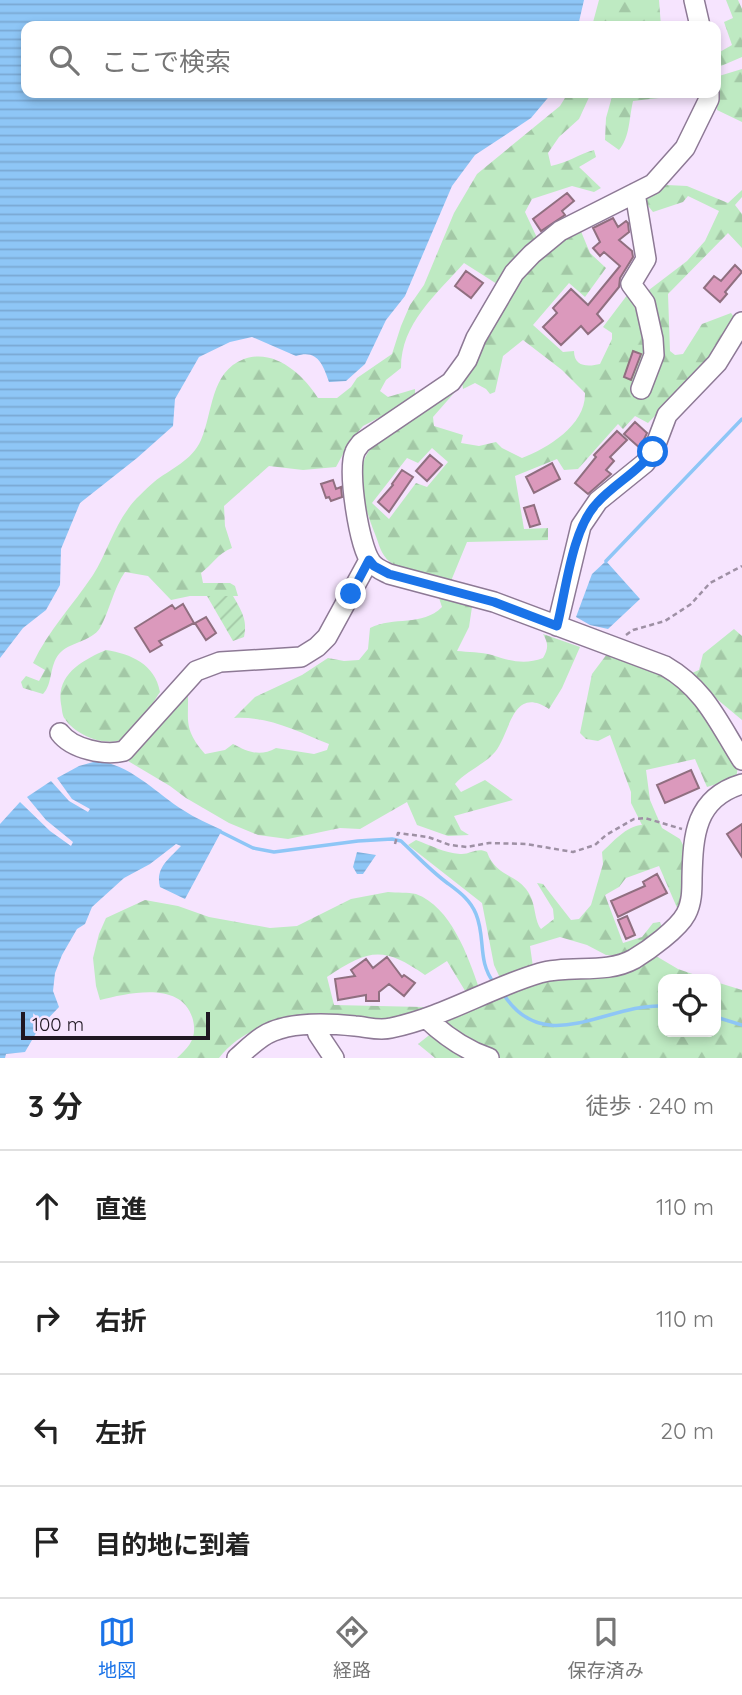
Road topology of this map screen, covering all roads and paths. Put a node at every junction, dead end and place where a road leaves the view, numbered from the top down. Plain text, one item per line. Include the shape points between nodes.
1 (694, 0) edge
2 (699, 21) edge
3 (709, 98) edge
4 (635, 193) junction
5 (742, 322) edge
6 (641, 389) dead end
7 (369, 560) junction
8 (742, 566) edge
9 (557, 626) junction
10 (616, 648) junction
11 (60, 733) dead end
12 (742, 760) edge
13 (742, 784) edge
14 (696, 833) junction
15 (395, 844) dead end
16 (426, 1018) junction
17 (315, 1025) junction
18 (237, 1058) edge
19 (334, 1058) edge
20 (489, 1058) edge

1 - 2 street
3 - 4 street via 685,148 653,184
4 - 6 street via 646,259 631,284 645,303 654,355
4 - 7 street via 559,230 532,254 514,272 451,382 361,443 354,454 355,506
5 - 9 street via 717,363 667,415 645,463 588,514 581,526
7 - 9 street via 389,574 494,602
7 - 11 street via 327,637 301,657 219,662 196,671 124,751 112,754 67,742
8 - 10 path via 710,583 691,604 665,621 632,630
9 - 10 street
10 - 12 street via 665,666 687,680 712,709
13 - 14 street via 713,798
14 - 15 path via 645,818 634,819 595,845 573,852 526,844 467,847 398,833
14 - 16 street via 686,914 647,950 620,965 541,972
16 - 17 street via 378,1030
16 - 20 street via 476,1054
17 - 18 street via 263,1036
17 - 19 street

